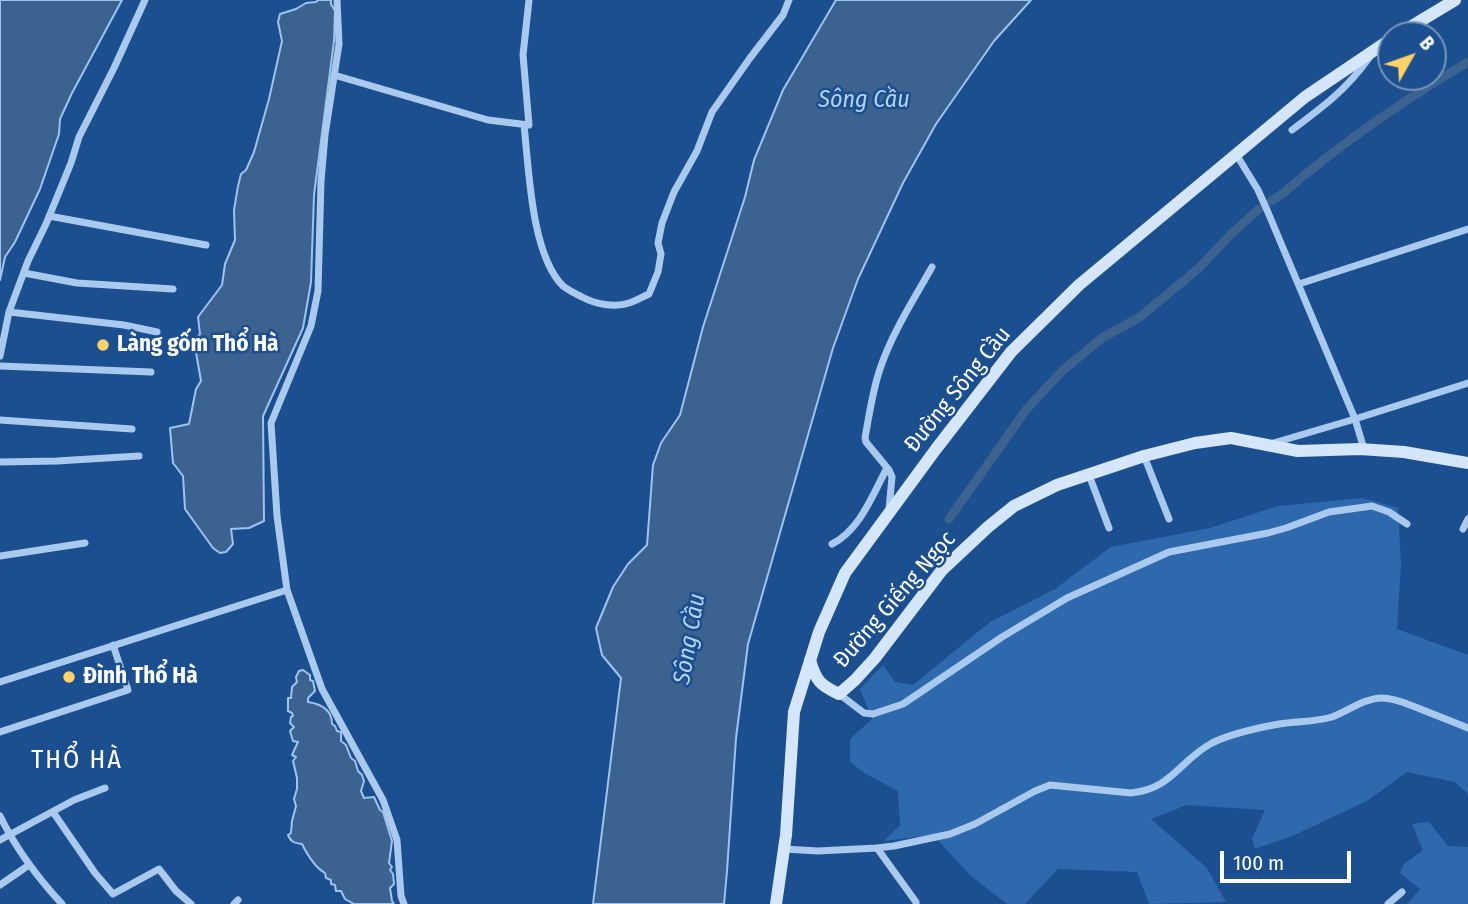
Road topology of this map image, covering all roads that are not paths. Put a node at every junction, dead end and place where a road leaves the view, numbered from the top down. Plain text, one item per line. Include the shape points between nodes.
1 (145, 0) edge
2 (337, 0) edge
3 (529, 0) edge
4 (789, 0) edge
5 (1455, 0) edge
6 (1420, 21) edge
7 (1376, 49) joint
8 (334, 75) junction
9 (524, 125) junction
10 (1292, 130) dead end
11 (1236, 154) junction
12 (49, 216) junction
13 (1468, 229) edge
14 (206, 245) dead end
15 (932, 267) dead end
16 (24, 273) junction
17 (1299, 284) junction
18 (173, 289) dead end
19 (9, 312) junction
20 (157, 332) dead end
21 (0, 356) edge
22 (0, 366) edge
23 (151, 372) dead end
24 (1468, 383) edge
25 (1355, 419) junction
26 (0, 420) edge
27 (132, 429) dead end
28 (1266, 445) junction
29 (1364, 449) junction
30 (139, 456) dead end
31 (1144, 456) junction
32 (0, 462) edge
33 (1468, 463) edge
34 (887, 468) junction
35 (1089, 475) junction
36 (889, 513) junction
37 (1169, 519) dead end
38 (1468, 519) edge
39 (1407, 524) dead end
40 (1109, 528) dead end
41 (1463, 529) dead end
42 (85, 543) dead end
43 (832, 544) dead end
44 (0, 555) edge
45 (287, 590) junction
46 (113, 645) junction
47 (810, 660) junction
48 (0, 682) edge
49 (839, 694) junction
50 (1468, 728) edge
51 (0, 732) edge
52 (105, 789) dead end
53 (53, 812) junction
54 (0, 816) edge
55 (9, 835) junction
56 (0, 840) edge
57 (877, 848) junction
58 (784, 849) junction
59 (29, 865) junction
60 (0, 885) edge
61 (1402, 892) dead end
62 (62, 904) edge
63 (191, 904) edge
64 (404, 904) edge
65 (776, 904) edge
66 (916, 904) edge
67 (1388, 904) edge

1 - 12 street via 79,137
2 - 8 street via 339,44
3 - 9 street via 523,55 528,125
4 - 9 street via 783,15 712,112 674,192 662,223 658,272 649,295 627,304 602,304 564,286 541,244
5 - 6 main road
7 - 10 street via 1330,102
7 - 11 main road, Đường Sông Cầu via 1305,97
8 - 9 street via 488,120
8 - 45 street via 321,181 318,291 311,326 271,423
11 - 17 street via 1268,210
11 - 36 main road, Đường Sông Cầu via 1079,285 1011,352
12 - 14 street
12 - 16 street
13 - 17 street
15 - 34 street via 888,350 872,397 864,438
16 - 18 street via 77,283
16 - 19 street
17 - 25 street
19 - 20 street
19 - 21 street
22 - 23 street
24 - 25 street
25 - 28 street
25 - 29 street
26 - 27 street
28 - 29 main road, Đường Giếng Ngọc via 1298,451
28 - 31 main road, Đường Giếng Ngọc via 1231,438
29 - 33 main road, Đường Giếng Ngọc
30 - 32 street
31 - 35 main road, Đường Giếng Ngọc
31 - 37 street
34 - 36 street via 892,477
34 - 43 street via 854,526
35 - 40 street
35 - 49 main road, Đường Giếng Ngọc via 1014,506 988,527 942,570 875,658
36 - 47 main road, Đường Sông Cầu via 845,573
38 - 41 street
39 - 49 street via 1372,506 1329,512 1268,533 1169,552 1067,598 903,704 864,713
42 - 44 street
45 - 46 street
45 - 64 street via 322,689 383,800 397,840
46 - 48 street
46 - 51 street via 128,690
47 - 49 main road, Đường Giếng Ngọc via 820,684
47 - 58 main road, Đường Sông Cầu via 794,712
50 - 57 street via 1402,702 1373,699 1331,717 1239,733 1211,744 1169,779 1143,792 1050,785 960,831
52 - 53 street
53 - 55 street
53 - 63 street via 113,894 159,869
54 - 55 street
55 - 56 street
55 - 59 street
57 - 58 street
57 - 66 street
58 - 65 main road, Đường Sông Cầu
59 - 60 street
59 - 62 street
61 - 67 street

